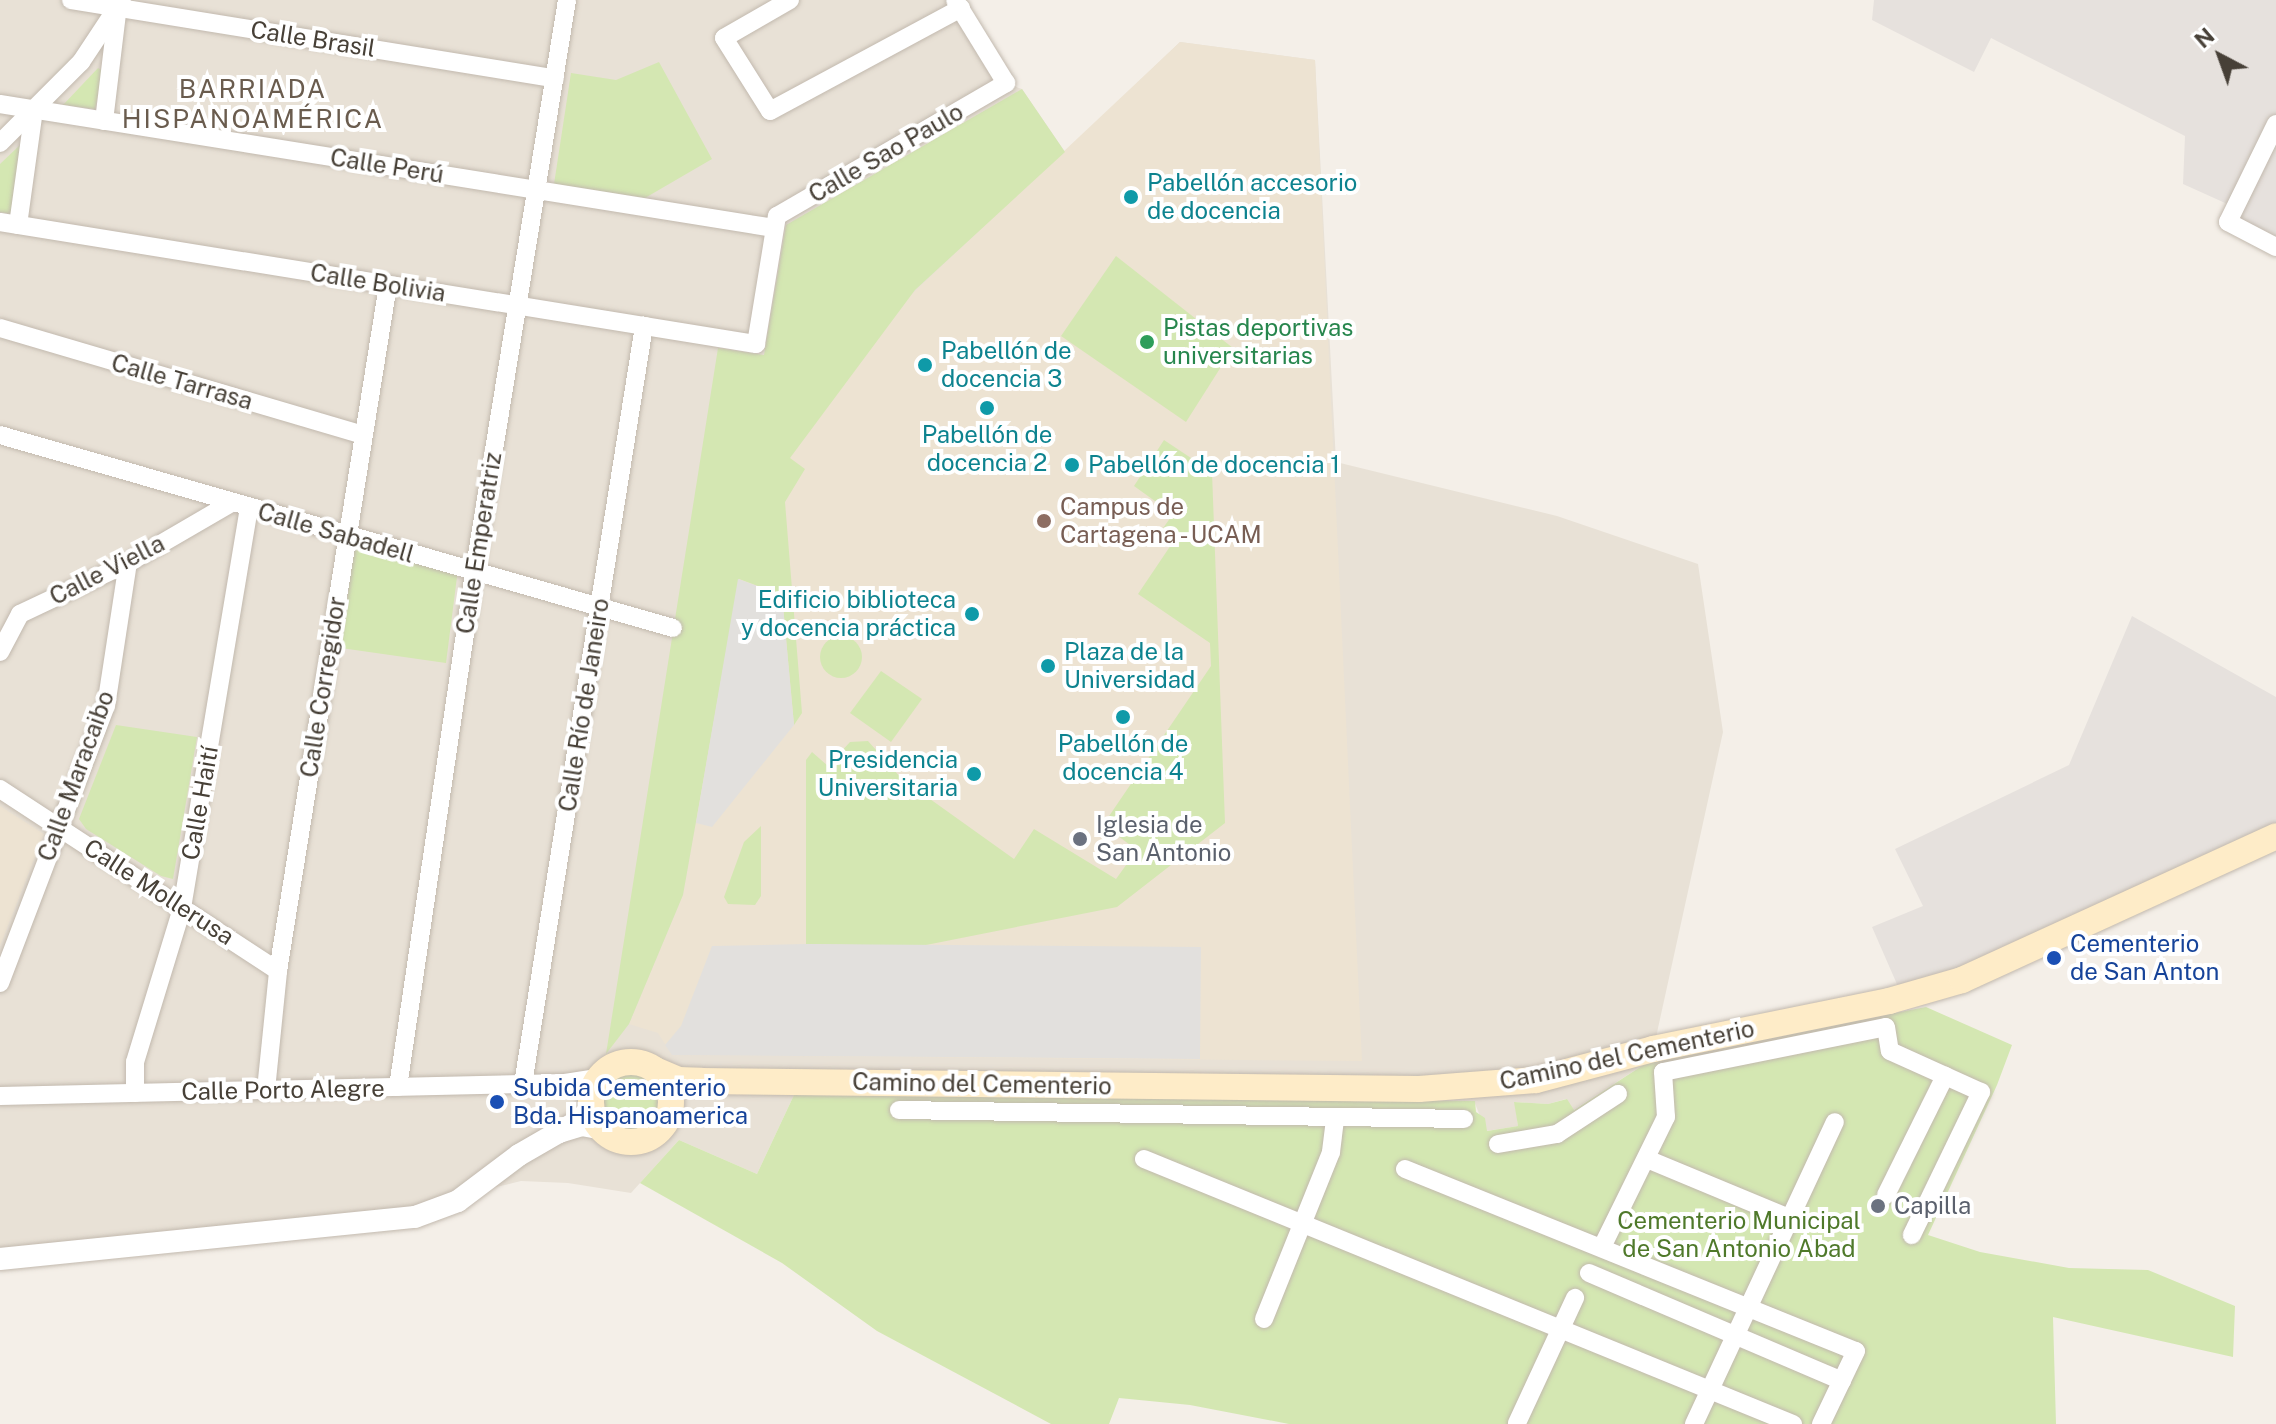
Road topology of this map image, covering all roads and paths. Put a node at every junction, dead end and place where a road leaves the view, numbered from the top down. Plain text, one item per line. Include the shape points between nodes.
1 (71, 0) edge
2 (567, 0) edge
3 (790, 0) edge
4 (120, 4) edge
5 (958, 4) edge
6 (555, 78) junction
7 (0, 104) edge
8 (34, 110) junction
9 (104, 121) junction
10 (2276, 124) edge
11 (0, 143) edge
12 (537, 189) junction
13 (9, 224) edge
14 (774, 228) junction
15 (2276, 247) edge
16 (388, 285) junction
17 (518, 305) junction
18 (644, 326) junction
19 (0, 328) edge
20 (0, 435) edge
21 (364, 435) junction
22 (240, 506) junction
23 (347, 537) junction
24 (128, 563) junction
25 (474, 573) junction
26 (599, 609) junction
27 (673, 628) dead end
28 (0, 652) edge
29 (0, 789) edge
30 (59, 826) junction
31 (2276, 836) edge
32 (182, 908) junction
33 (278, 971) junction
34 (0, 983) edge
35 (655, 1070) junction
36 (1945, 1076) junction
37 (701, 1081) junction
38 (523, 1084) junction
39 (398, 1087) junction
40 (266, 1090) junction
41 (135, 1093) junction
42 (1618, 1094) dead end
43 (0, 1096) edge
44 (596, 1103) junction
45 (671, 1107) junction
46 (899, 1110) dead end
47 (1335, 1117) junction
48 (1464, 1119) dead end
49 (1835, 1122) dead end
50 (1498, 1144) dead end
51 (1144, 1159) dead end
52 (1647, 1159) junction
53 (1405, 1169) dead end
54 (1886, 1195) dead end
55 (1789, 1218) junction
56 (1304, 1222) junction
57 (1912, 1235) dead end
58 (1602, 1247) junction
59 (0, 1259) edge
60 (1589, 1273) dead end
61 (1575, 1298) dead end
62 (1747, 1306) junction
63 (1264, 1319) dead end
64 (1561, 1328) junction
65 (1735, 1335) junction
66 (1842, 1381) junction
67 (1710, 1389) junction
68 (1517, 1423) edge
69 (1694, 1424) edge
70 (1793, 1424) edge
71 (1821, 1424) edge

1 - 4 street, Calle Brasil
2 - 6 street, Calle Emperatriz
3 - 5 street via 724,38 770,111
4 - 6 street, Calle Brasil
4 - 8 street via 81,62
4 - 9 street
5 - 14 street, Calle Sao Paulo via 1006,83 777,216
6 - 12 street, Calle Emperatriz
7 - 8 street, Calle Perú
8 - 9 street, Calle Perú
8 - 11 street
8 - 13 street
9 - 12 street, Calle Perú
10 - 15 street via 2228,222
12 - 14 street, Calle Perú
12 - 17 street, Calle Emperatriz
13 - 16 street, Calle Bolivia
14 - 18 street, Calle Bolivia via 756,344
16 - 17 street, Calle Bolivia
16 - 21 street, Calle Corregidor
17 - 18 street, Calle Bolivia
17 - 25 street, Calle Emperatriz
18 - 26 street, Calle Río de Janeiro
19 - 21 street, Calle Tarrasa
20 - 22 street, Calle Sabadell
21 - 23 street, Calle Corregidor
22 - 23 street, Calle Sabadell
22 - 24 street, Calle Viella
22 - 32 street, Calle Haití
23 - 25 street, Calle Sabadell
23 - 33 street, Calle Corregidor
24 - 28 street, Calle Viella via 20,614
24 - 30 street, Calle Maracaibo via 106,706
25 - 26 street, Calle Sabadell
25 - 39 street, Calle Emperatriz
26 - 27 street, Calle Sabadell
26 - 38 street, Calle Río de Janeiro
29 - 30 street, Calle Mollerusa
30 - 32 street, Calle Mollerusa
30 - 34 street, Calle Maracaibo
31 - 37 main road, Camino del Cementerio via 1962,980 1536,1080 1419,1089
32 - 33 street, Calle Mollerusa
32 - 41 street, Calle Haití via 135,1062
33 - 40 street, Calle Corregidor
35 - 37 main road, Camino del Cementerio via 678,1080
35 - 44 main road via 626,1062
35 - 45 main road via 667,1085
36 - 52 street via 1890,1051 1886,1027 1663,1072 1666,1117
36 - 54 street
36 - 57 street via 1981,1092
37 - 45 main road via 680,1088
38 - 39 street, Calle Porto Alegre
38 - 44 street, Calle Porto Alegre via 581,1087
39 - 40 street, Calle Porto Alegre
40 - 41 street, Calle Porto Alegre
41 - 43 street, Calle Porto Alegre
42 - 50 street via 1557,1134
44 - 45 main road via 621,1141 644,1139 660,1129
44 - 59 street via 580,1120 519,1155 458,1201 415,1217
46 - 47 street
47 - 48 street
47 - 56 street via 1331,1152
49 - 55 street
51 - 56 street
52 - 55 street
52 - 58 street
53 - 58 street
55 - 62 street
56 - 63 street
56 - 64 street
58 - 62 street
60 - 65 street
61 - 64 street
62 - 65 street
62 - 66 street via 1856,1351
64 - 67 street
64 - 68 street
65 - 66 street
65 - 67 street
66 - 71 street
67 - 69 street
67 - 70 street

